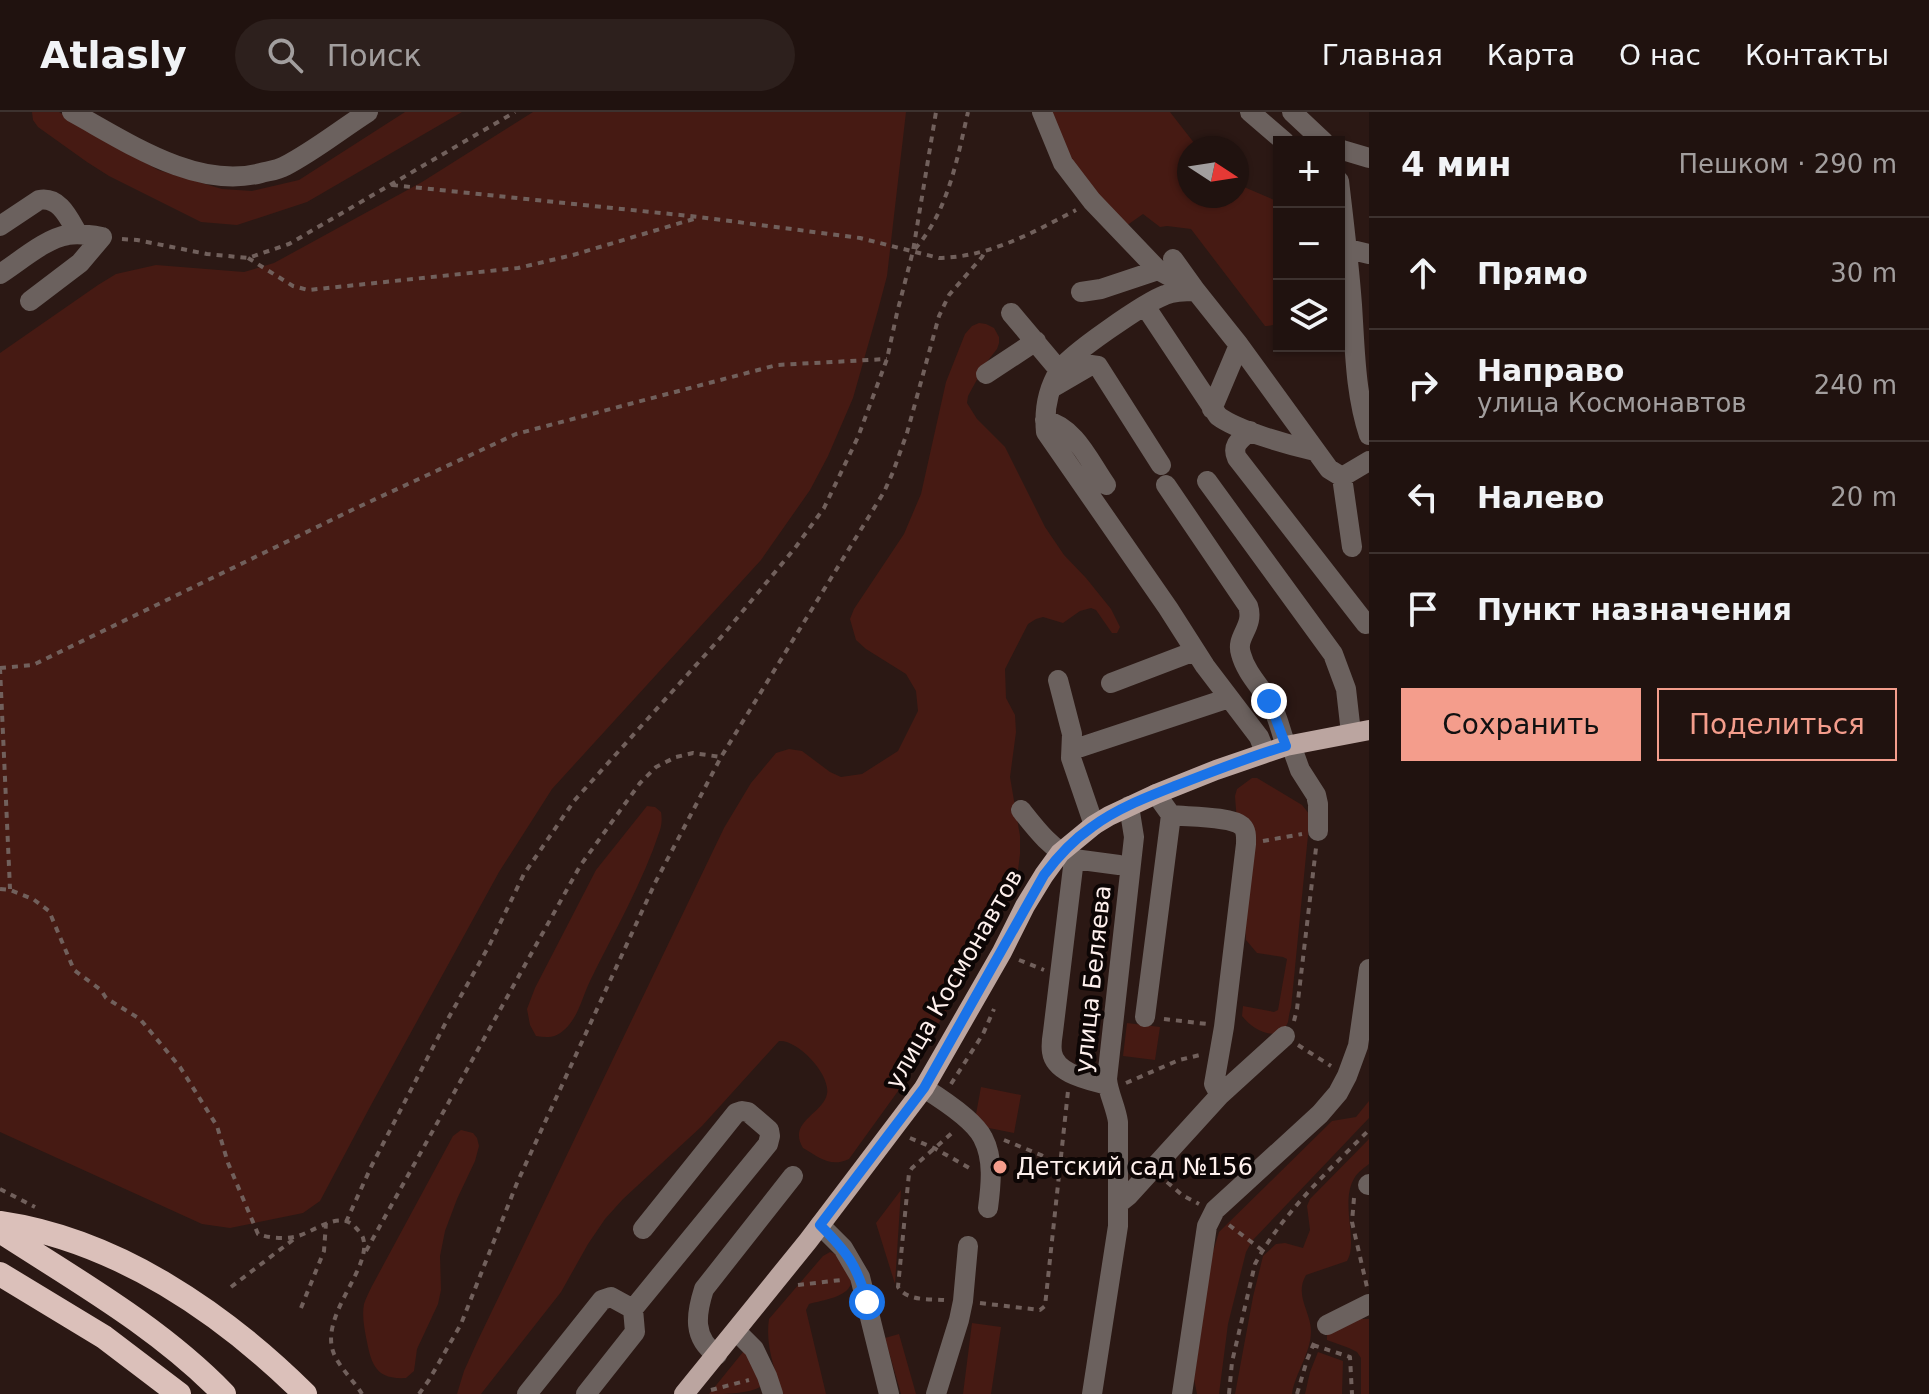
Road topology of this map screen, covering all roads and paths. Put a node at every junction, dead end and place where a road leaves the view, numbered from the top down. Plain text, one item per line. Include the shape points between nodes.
1 (72, 112) edge
2 (368, 112) edge
3 (515, 112) edge
4 (936, 112) edge
5 (968, 112) edge
6 (1042, 112) edge
7 (1250, 112) edge
8 (1292, 112) edge
9 (1278, 136) edge
10 (1318, 136) edge
11 (1345, 151) edge
12 (1369, 158) edge
13 (392, 185) junction
14 (1092, 201) junction
15 (1343, 208) edge
16 (699, 217) junction
17 (0, 226) edge
18 (78, 234) junction
19 (102, 237) junction
20 (1348, 249) junction
21 (913, 251) junction
22 (985, 251) junction
23 (1369, 254) edge
24 (248, 258) junction
25 (1166, 265) junction
26 (0, 274) edge
27 (1196, 291) junction
28 (1081, 292) dead end
29 (30, 301) dead end
30 (1145, 306) junction
31 (1360, 308) edge
32 (1011, 313) dead end
33 (1036, 341) junction
34 (1239, 345) junction
35 (887, 359) junction
36 (986, 374) dead end
37 (1362, 377) edge
38 (1056, 379) junction
39 (1212, 409) junction
40 (1045, 420) junction
41 (1250, 431) junction
42 (1369, 435) edge
43 (1315, 451) junction
44 (1369, 461) edge
45 (1342, 477) junction
46 (1207, 481) dead end
47 (1106, 485) dead end
48 (1352, 547) dead end
49 (1366, 624) dead end
50 (1195, 651) junction
51 (0, 668) edge
52 (1058, 680) dead end
53 (1111, 683) dead end
54 (1229, 698) junction
55 (1360, 731) edge
56 (1288, 746) junction
57 (1081, 747) dead end
58 (1265, 752) junction
59 (721, 757) junction
60 (1156, 794) junction
61 (1129, 806) junction
62 (1021, 810) dead end
63 (1171, 815) junction
64 (1094, 825) junction
65 (1318, 831) junction
66 (1270, 840) dead end
67 (1067, 856) junction
68 (1119, 865) dead end
69 (0, 889) edge
70 (10, 890) junction
71 (1369, 969) edge
72 (1145, 1017) dead end
73 (1187, 1022) dead end
74 (1210, 1025) dead end
75 (1285, 1036) joint
76 (1219, 1059) junction
77 (1070, 1072) junction
78 (1107, 1085) junction
79 (924, 1088) junction
80 (1220, 1095) junction
81 (1369, 1130) edge
82 (893, 1131) junction
83 (951, 1133) dead end
84 (1012, 1143) dead end
85 (934, 1148) junction
86 (962, 1163) dead end
87 (1059, 1166) junction
88 (793, 1176) dead end
89 (1118, 1204) junction
90 (988, 1208) dead end
91 (1213, 1212) junction
92 (346, 1222) junction
93 (1352, 1222) dead end
94 (0, 1223) edge
95 (326, 1223) junction
96 (820, 1225) junction
97 (643, 1229) dead end
98 (0, 1231) edge
99 (296, 1237) junction
100 (968, 1246) dead end
101 (1262, 1250) junction
102 (364, 1253) junction
103 (0, 1274) edge
104 (821, 1282) dead end
105 (792, 1286) dead end
106 (231, 1287) dead end
107 (1369, 1297) edge
108 (931, 1299) dead end
109 (1369, 1304) edge
110 (1010, 1307) dead end
111 (301, 1308) dead end
112 (633, 1309) junction
113 (1327, 1325) joint
114 (736, 1331) junction
115 (1313, 1345) junction
116 (717, 1355) junction
117 (730, 1385) dead end
118 (695, 1393) edge
119 (179, 1394) edge
120 (224, 1394) edge
121 (305, 1394) edge
122 (362, 1394) edge
123 (419, 1394) edge
124 (527, 1394) edge
125 (586, 1394) edge
126 (773, 1394) edge
127 (889, 1394) edge
128 (936, 1394) edge
129 (1092, 1394) edge
130 (1182, 1394) edge
131 (1229, 1394) edge
132 (1297, 1394) edge
133 (1352, 1394) edge

1 - 2 street via 160,160 221,175 250,176 283,168
3 - 13 path
4 - 21 path
5 - 21 path via 946,194 934,223
6 - 14 street via 1063,163
7 - 9 street
8 - 10 street
11 - 12 street
13 - 16 path
13 - 24 path via 289,244
14 - 22 path
14 - 25 street
15 - 20 street
16 - 21 path via 860,238
16 - 24 path via 518,268 308,290
17 - 18 street via 45,198 60,205
18 - 19 street
18 - 26 street via 54,238
19 - 24 path
19 - 29 street via 80,263
20 - 23 street
20 - 31 street
21 - 22 path via 952,258
21 - 35 path
22 - 59 path via 939,316 907,433 884,492
25 - 27 street
25 - 28 street
27 - 30 street via 1175,292
27 - 34 street
30 - 38 street via 1078,352
30 - 39 street
31 - 37 street
32 - 33 street
33 - 36 street
33 - 38 street
34 - 39 street
34 - 43 street
35 - 51 path via 777,365 516,434 33,665
35 - 92 path via 824,508 723,635 574,801 524,874
37 - 42 street
38 - 40 street
38 - 56 street via 1098,366 1248,606 1251,617 1240,653 1273,708
39 - 41 street
40 - 47 street via 1067,430
40 - 50 street via 1046,432
41 - 43 street
41 - 49 street via 1236,443 1237,458
43 - 45 street
44 - 45 street
45 - 48 street
46 - 55 street via 1333,654
50 - 53 street
50 - 54 street
51 - 70 path
52 - 64 street via 1072,734 1071,758
54 - 57 street
54 - 58 street
55 - 56 main road, улица Космонавтов
56 - 58 main road, улица Космонавтов
56 - 65 street via 1316,795
58 - 60 main road, улица Космонавтов
59 - 102 path via 693,753 656,767 580,866
59 - 123 path via 641,911 517,1183 461,1324
60 - 61 main road, улица Космонавтов
60 - 63 street
61 - 64 main road, улица Космонавтов
61 - 78 street, улица Беляева via 1134,837
62 - 67 street
63 - 72 street
63 - 76 street via 1231,821 1246,832
64 - 67 main road, улица Космонавтов
65 - 66 path
65 - 75 path via 1297,1009
67 - 68 street
67 - 77 street via 1051,1051 1060,1067
67 - 79 main road, улица Космонавтов via 1044,875
69 - 70 path
70 - 99 path via 49,911 74,970 140,1019 180,1067 217,1126 258,1234
71 - 91 street via 1358,1046 1338,1093
73 - 74 path
75 - 80 street
76 - 78 path via 1189,1056 1128,1082
76 - 80 street via 1214,1084
77 - 78 street
77 - 87 path
78 - 89 street, улица Беляева via 1118,1122
79 - 82 main road, улица Космонавтов
79 - 90 street via 982,1134 989,1153
80 - 89 street
81 - 101 path via 1311,1189
82 - 85 path
82 - 96 main road, улица Космонавтов
83 - 85 path
84 - 87 path
85 - 86 path
85 - 108 path via 909,1173 898,1287 909,1297
87 - 110 path via 1045,1306
88 - 116 street via 704,1289 698,1330
89 - 129 street, улица Беляева
91 - 101 path
91 - 130 street via 1203,1242
92 - 95 path
92 - 102 path via 363,1237
93 - 107 path
94 - 121 highway via 71,1241 155,1278 213,1315
95 - 99 path
95 - 111 path via 324,1251
96 - 114 main road, улица Космонавтов
96 - 127 street via 843,1248 860,1277
97 - 112 street via 736,1113 748,1112 769,1130 768,1144
98 - 120 highway via 170,1344
99 - 106 path
100 - 128 street via 959,1320
101 - 131 path via 1232,1362
102 - 122 path via 330,1340 334,1355
103 - 119 highway via 104,1337
104 - 105 path
109 - 113 street
112 - 124 street via 611,1297 602,1300
112 - 125 street via 635,1332
113 - 115 path
114 - 116 main road, улица Космонавтов
114 - 126 street via 754,1349
115 - 132 path
115 - 133 path via 1350,1357
116 - 118 main road, улица Космонавтов
117 - 118 path

